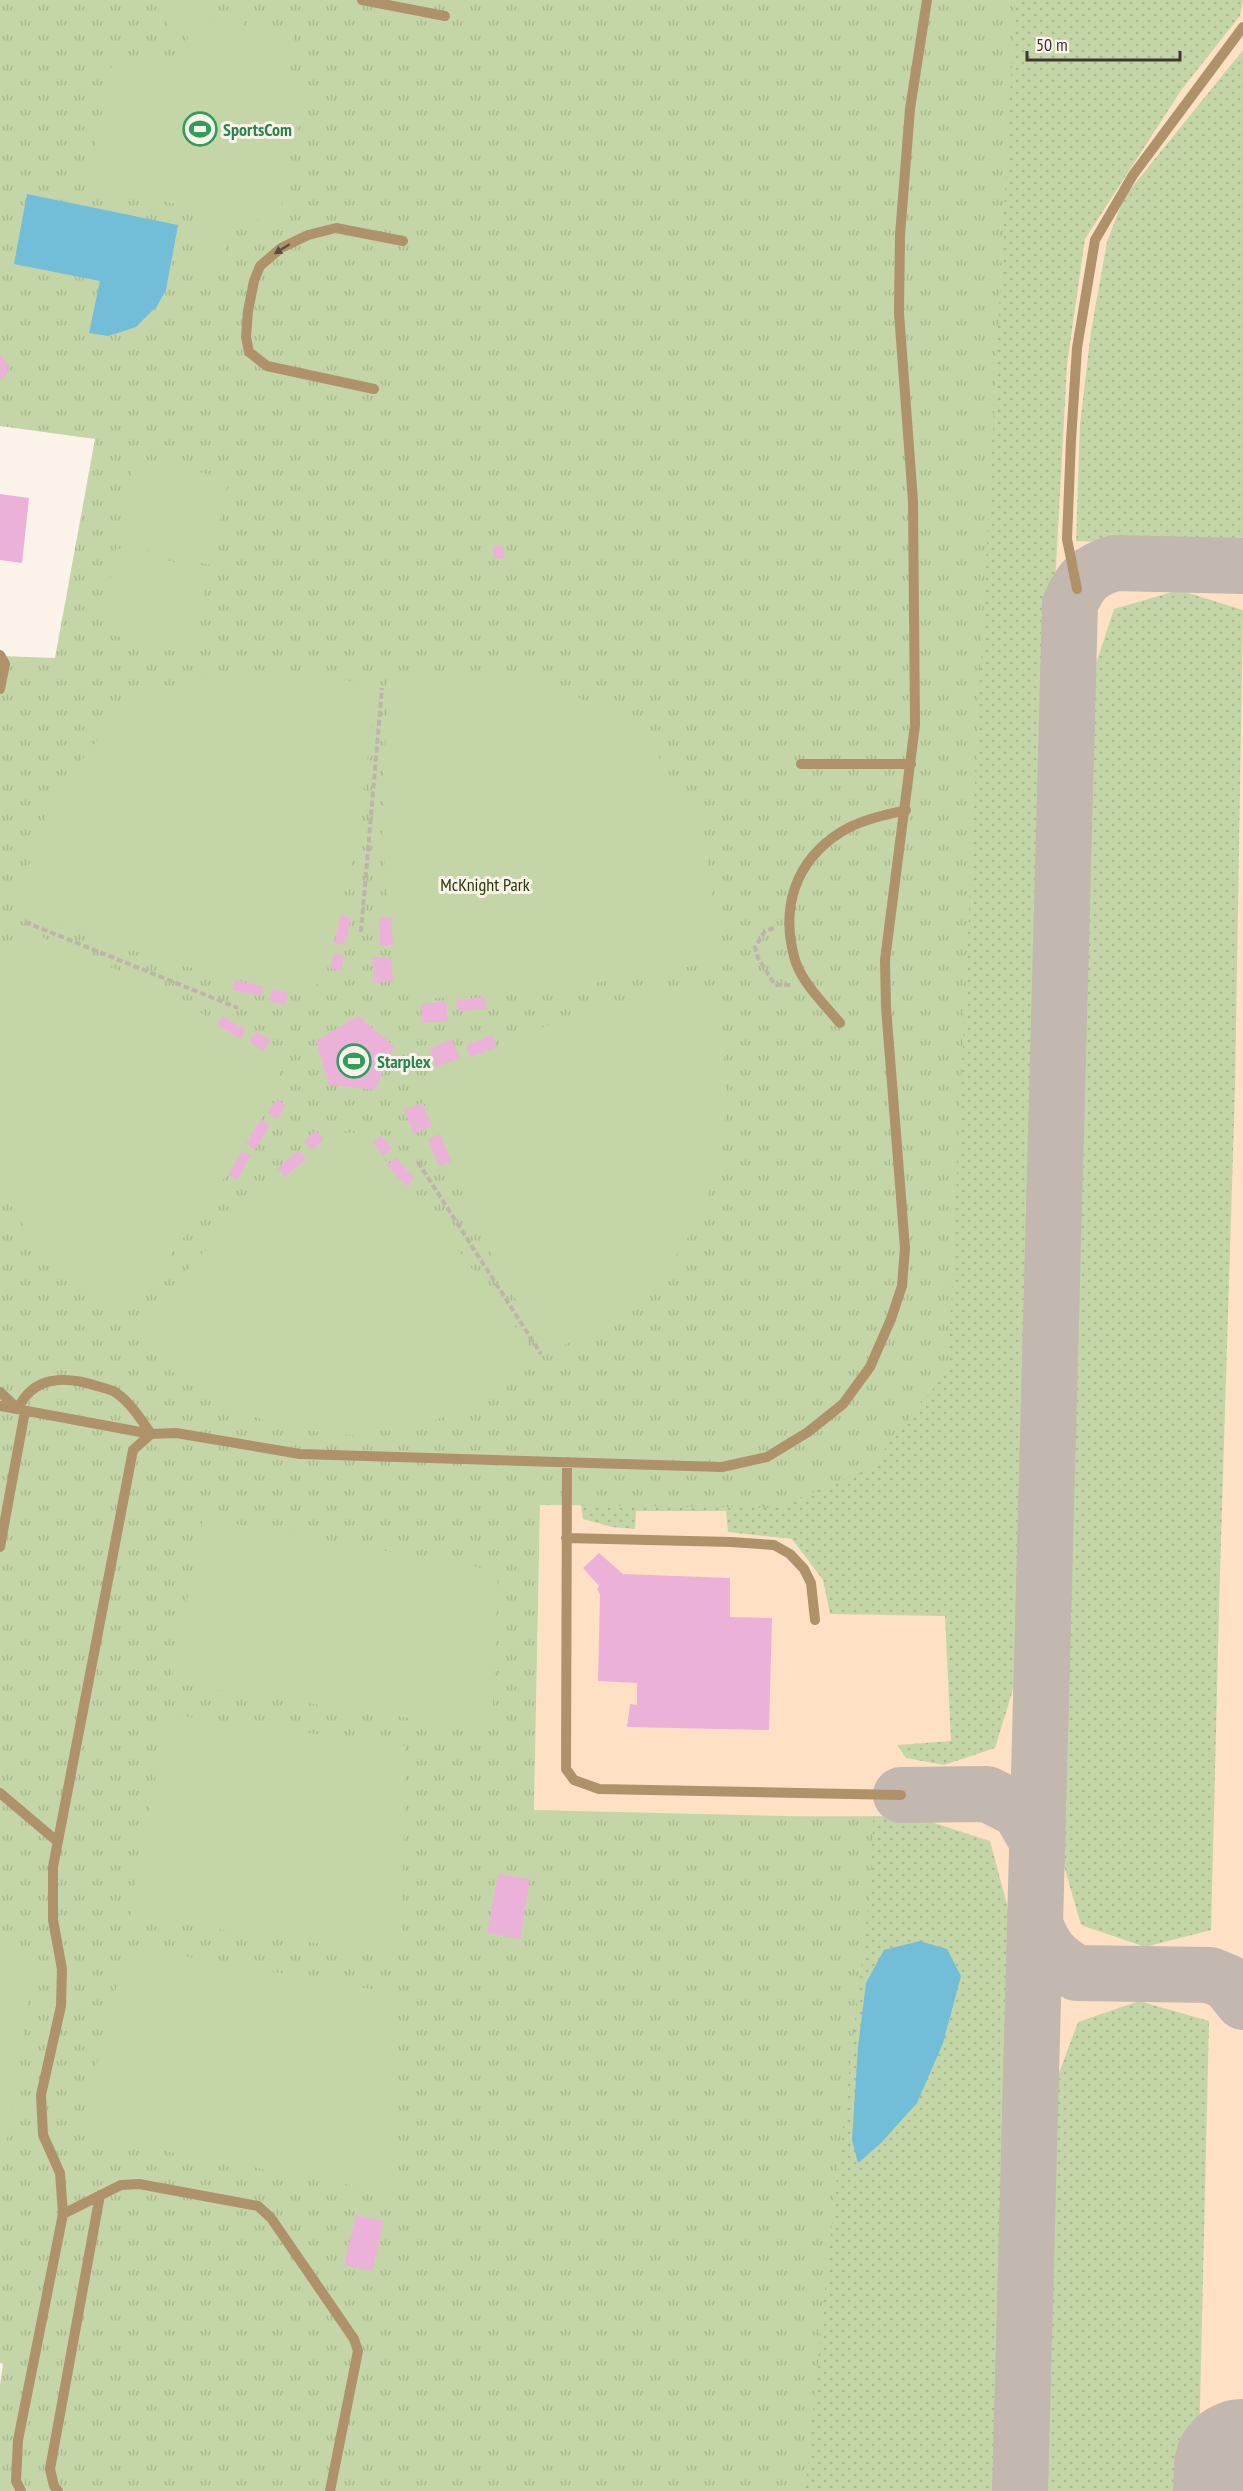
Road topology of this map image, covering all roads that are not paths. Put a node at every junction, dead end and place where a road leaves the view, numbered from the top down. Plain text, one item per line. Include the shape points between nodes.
1 (362, 0) edge
2 (927, 0) edge
3 (381, 2) edge
4 (445, 16) dead end
5 (1243, 27) edge
6 (403, 241) dead end
7 (374, 389) dead end
8 (1077, 589) dead end
9 (0, 655) edge
10 (0, 689) edge
11 (801, 764) dead end
12 (910, 764) junction
13 (906, 810) junction
14 (840, 1023) dead end
15 (0, 1392) edge
16 (0, 1406) edge
17 (22, 1410) junction
18 (151, 1434) junction
19 (567, 1462) junction
20 (567, 1538) junction
21 (0, 1547) edge
22 (815, 1620) dead end
23 (0, 1793) edge
24 (901, 1794) dead end
25 (58, 1842) junction
26 (100, 2195) junction
27 (63, 2214) junction
28 (21, 2491) edge
29 (58, 2491) edge
30 (330, 2491) edge

1 - 3 lane
2 - 12 lane via 910,109 900,235 899,313 913,501 915,714
3 - 4 lane
5 - 8 lane via 1133,176 1095,240 1077,348 1071,440 1067,539
6 -> 7 lane via 336,228 308,235 281,248 260,266 254,281 246,337 249,352 267,366
9 - 10 lane via 5,664
11 - 12 lane
12 - 13 lane
13 - 14 lane via 869,819 841,832 807,860 793,889 789,923 795,961
13 - 19 lane via 885,960 905,1248 902,1286 870,1366 843,1404 808,1432 766,1457 722,1467
15 - 17 lane
16 - 17 lane
17 - 18 lane
17 - 18 lane via 23,1397 40,1385 60,1378 81,1381 114,1391
17 - 21 lane
18 - 19 lane via 176,1433 300,1454
18 - 25 lane via 133,1450
19 - 20 lane
20 - 22 lane via 774,1545 804,1569 811,1582
20 - 24 lane via 566,1769 574,1780 599,1789
23 - 25 lane
25 - 27 lane via 53,1867 52,1920 62,1969 61,2006 41,2095 43,2135 60,2173
26 - 27 lane
26 - 29 lane via 51,2469
26 - 30 lane via 121,2185 140,2184 258,2206 270,2218 354,2339 358,2351
27 - 28 lane via 18,2440 16,2481

